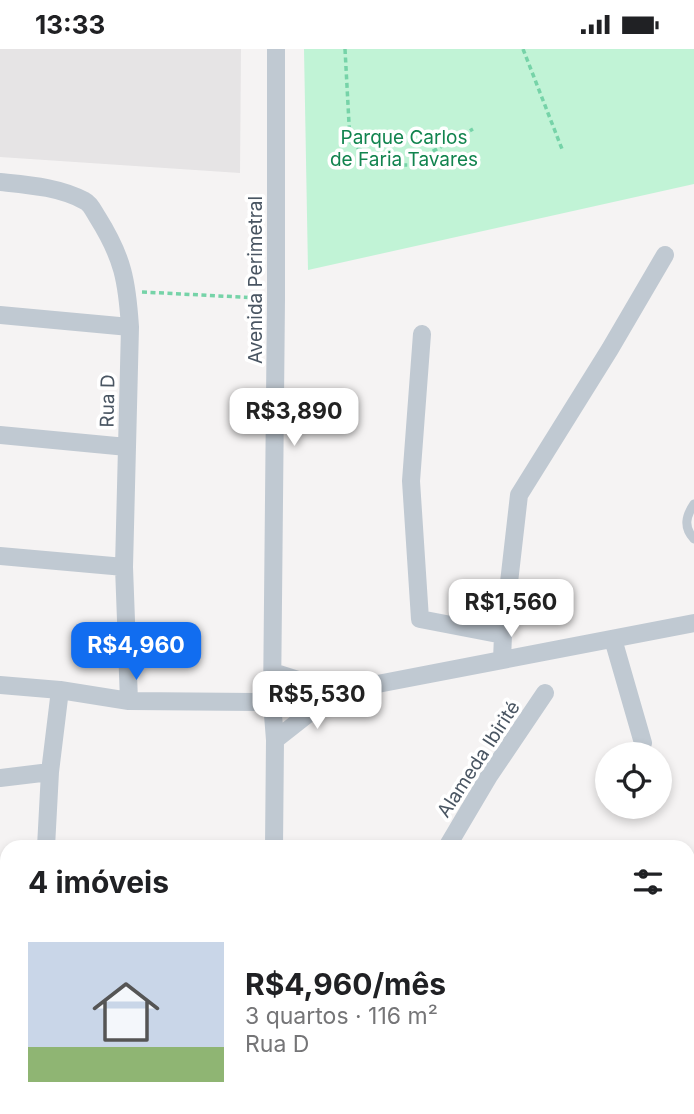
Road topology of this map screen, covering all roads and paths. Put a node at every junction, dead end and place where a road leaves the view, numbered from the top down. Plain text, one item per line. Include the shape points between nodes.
1 (276, 49) edge
2 (345, 49) edge
3 (523, 49) edge
4 (473, 129) dead end
5 (562, 149) dead end
6 (0, 182) edge
7 (665, 255) dead end
8 (128, 291) junction
9 (276, 299) junction
10 (0, 315) edge
11 (130, 327) junction
12 (422, 334) dead end
13 (0, 435) edge
14 (127, 447) junction
15 (694, 504) edge
16 (694, 540) edge
17 (0, 556) edge
18 (124, 567) junction
19 (694, 623) edge
20 (503, 635) junction
21 (613, 639) junction
22 (502, 660) junction
23 (273, 672) junction
24 (0, 685) edge
25 (60, 690) junction
26 (336, 692) junction
27 (545, 693) dead end
28 (129, 701) junction
29 (272, 702) junction
30 (275, 740) junction
31 (643, 742) edge
32 (50, 772) junction
33 (0, 778) edge
34 (46, 840) edge
35 (274, 840) edge
36 (451, 840) edge

1 - 9 street, Avenida Perimetral
2 - 4 path via 350,142 381,165 408,165
3 - 5 path
6 - 8 street, Rua D via 46,187 88,202 122,263
7 - 20 street via 519,495
8 - 9 path
8 - 11 street, Rua D
9 - 23 street, Avenida Perimetral
10 - 11 street
11 - 14 street, Rua D
12 - 20 street via 411,481 420,619
13 - 14 street
14 - 18 street, Rua D
15 - 16 lane via 686,524
17 - 18 street
18 - 28 street, Rua D
19 - 21 street
20 - 22 street
21 - 22 street
21 - 31 street
22 - 26 street
23 - 26 street
23 - 29 street, Avenida Perimetral
24 - 25 street
25 - 28 street
25 - 32 street
26 - 30 street
27 - 36 street, Alameda Ibirité
28 - 29 street
29 - 30 street, Avenida Perimetral
30 - 35 street, Avenida Perimetral
32 - 33 street
32 - 34 street

